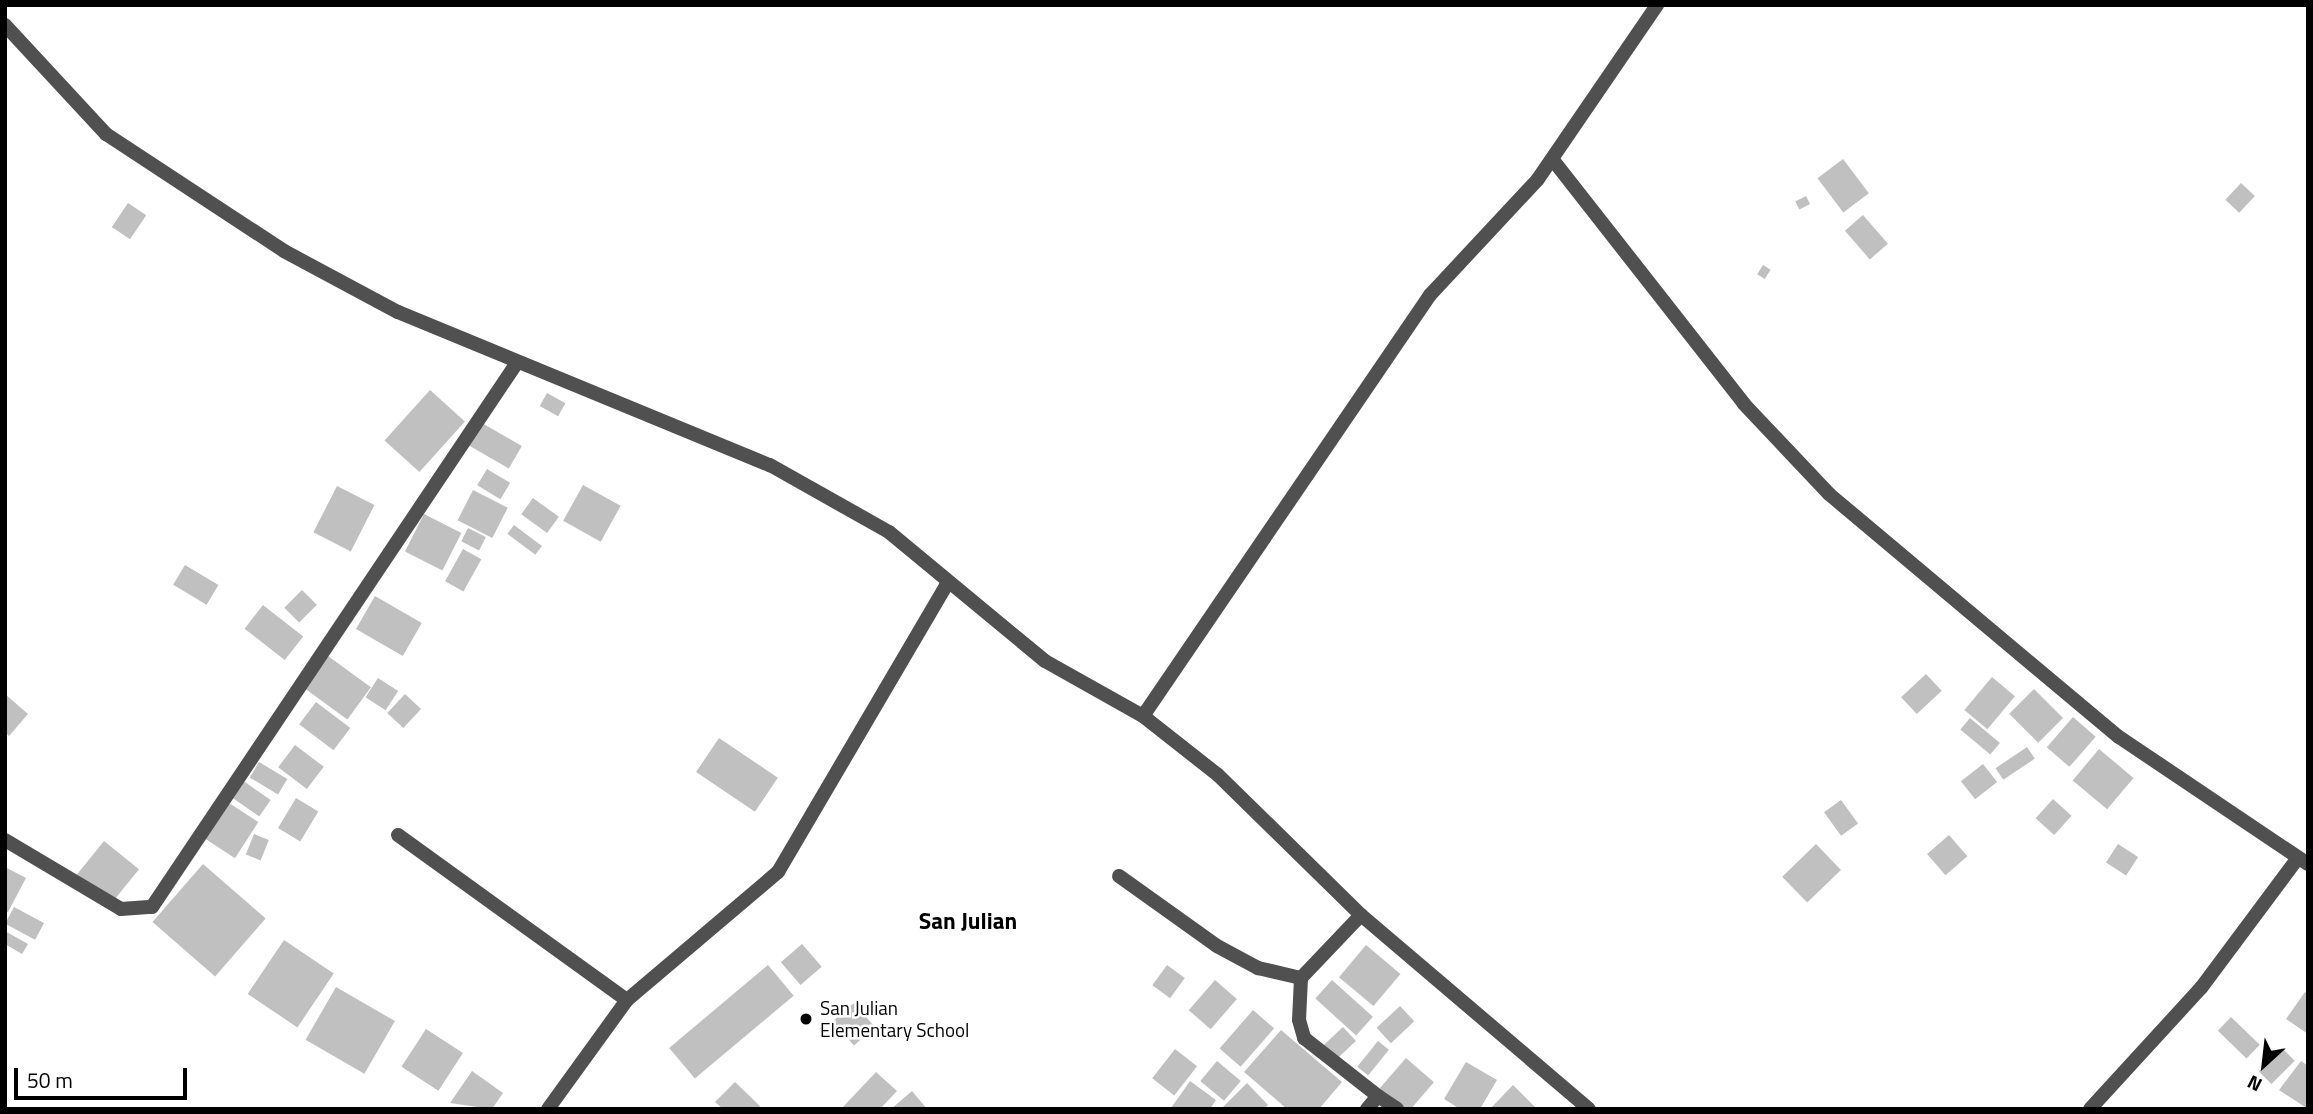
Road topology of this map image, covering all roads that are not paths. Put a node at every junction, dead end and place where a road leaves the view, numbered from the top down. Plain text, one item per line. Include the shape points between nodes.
1 (1657, 5) edge
2 (5, 25) edge
3 (1553, 160) junction
4 (516, 364) junction
5 (947, 584) junction
6 (1143, 716) junction
7 (398, 835) dead end
8 (5, 840) edge
9 (2303, 861) edge
10 (1119, 876) dead end
11 (1361, 915) junction
12 (1301, 978) junction
13 (627, 1000) junction
14 (1378, 1096) junction
15 (548, 1109) edge
16 (1367, 1109) edge
17 (1397, 1109) edge
18 (1589, 1109) edge
19 (2090, 1109) edge

1 - 3 street
2 - 4 street via 106,134 185,190 398,312
3 - 6 street via 1430,295
3 - 9 street via 1735,393 1829,494 2119,737
4 - 5 street via 770,465 889,532
4 - 8 street via 152,907 121,909
5 - 6 street via 1045,661
5 - 13 street via 778,872
6 - 11 street via 1218,775
7 - 13 street
9 - 19 street via 2201,988
10 - 12 street via 1217,946 1258,968
11 - 12 street
11 - 18 street
12 - 14 street via 1304,1038
13 - 15 street
14 - 16 street
14 - 17 street

